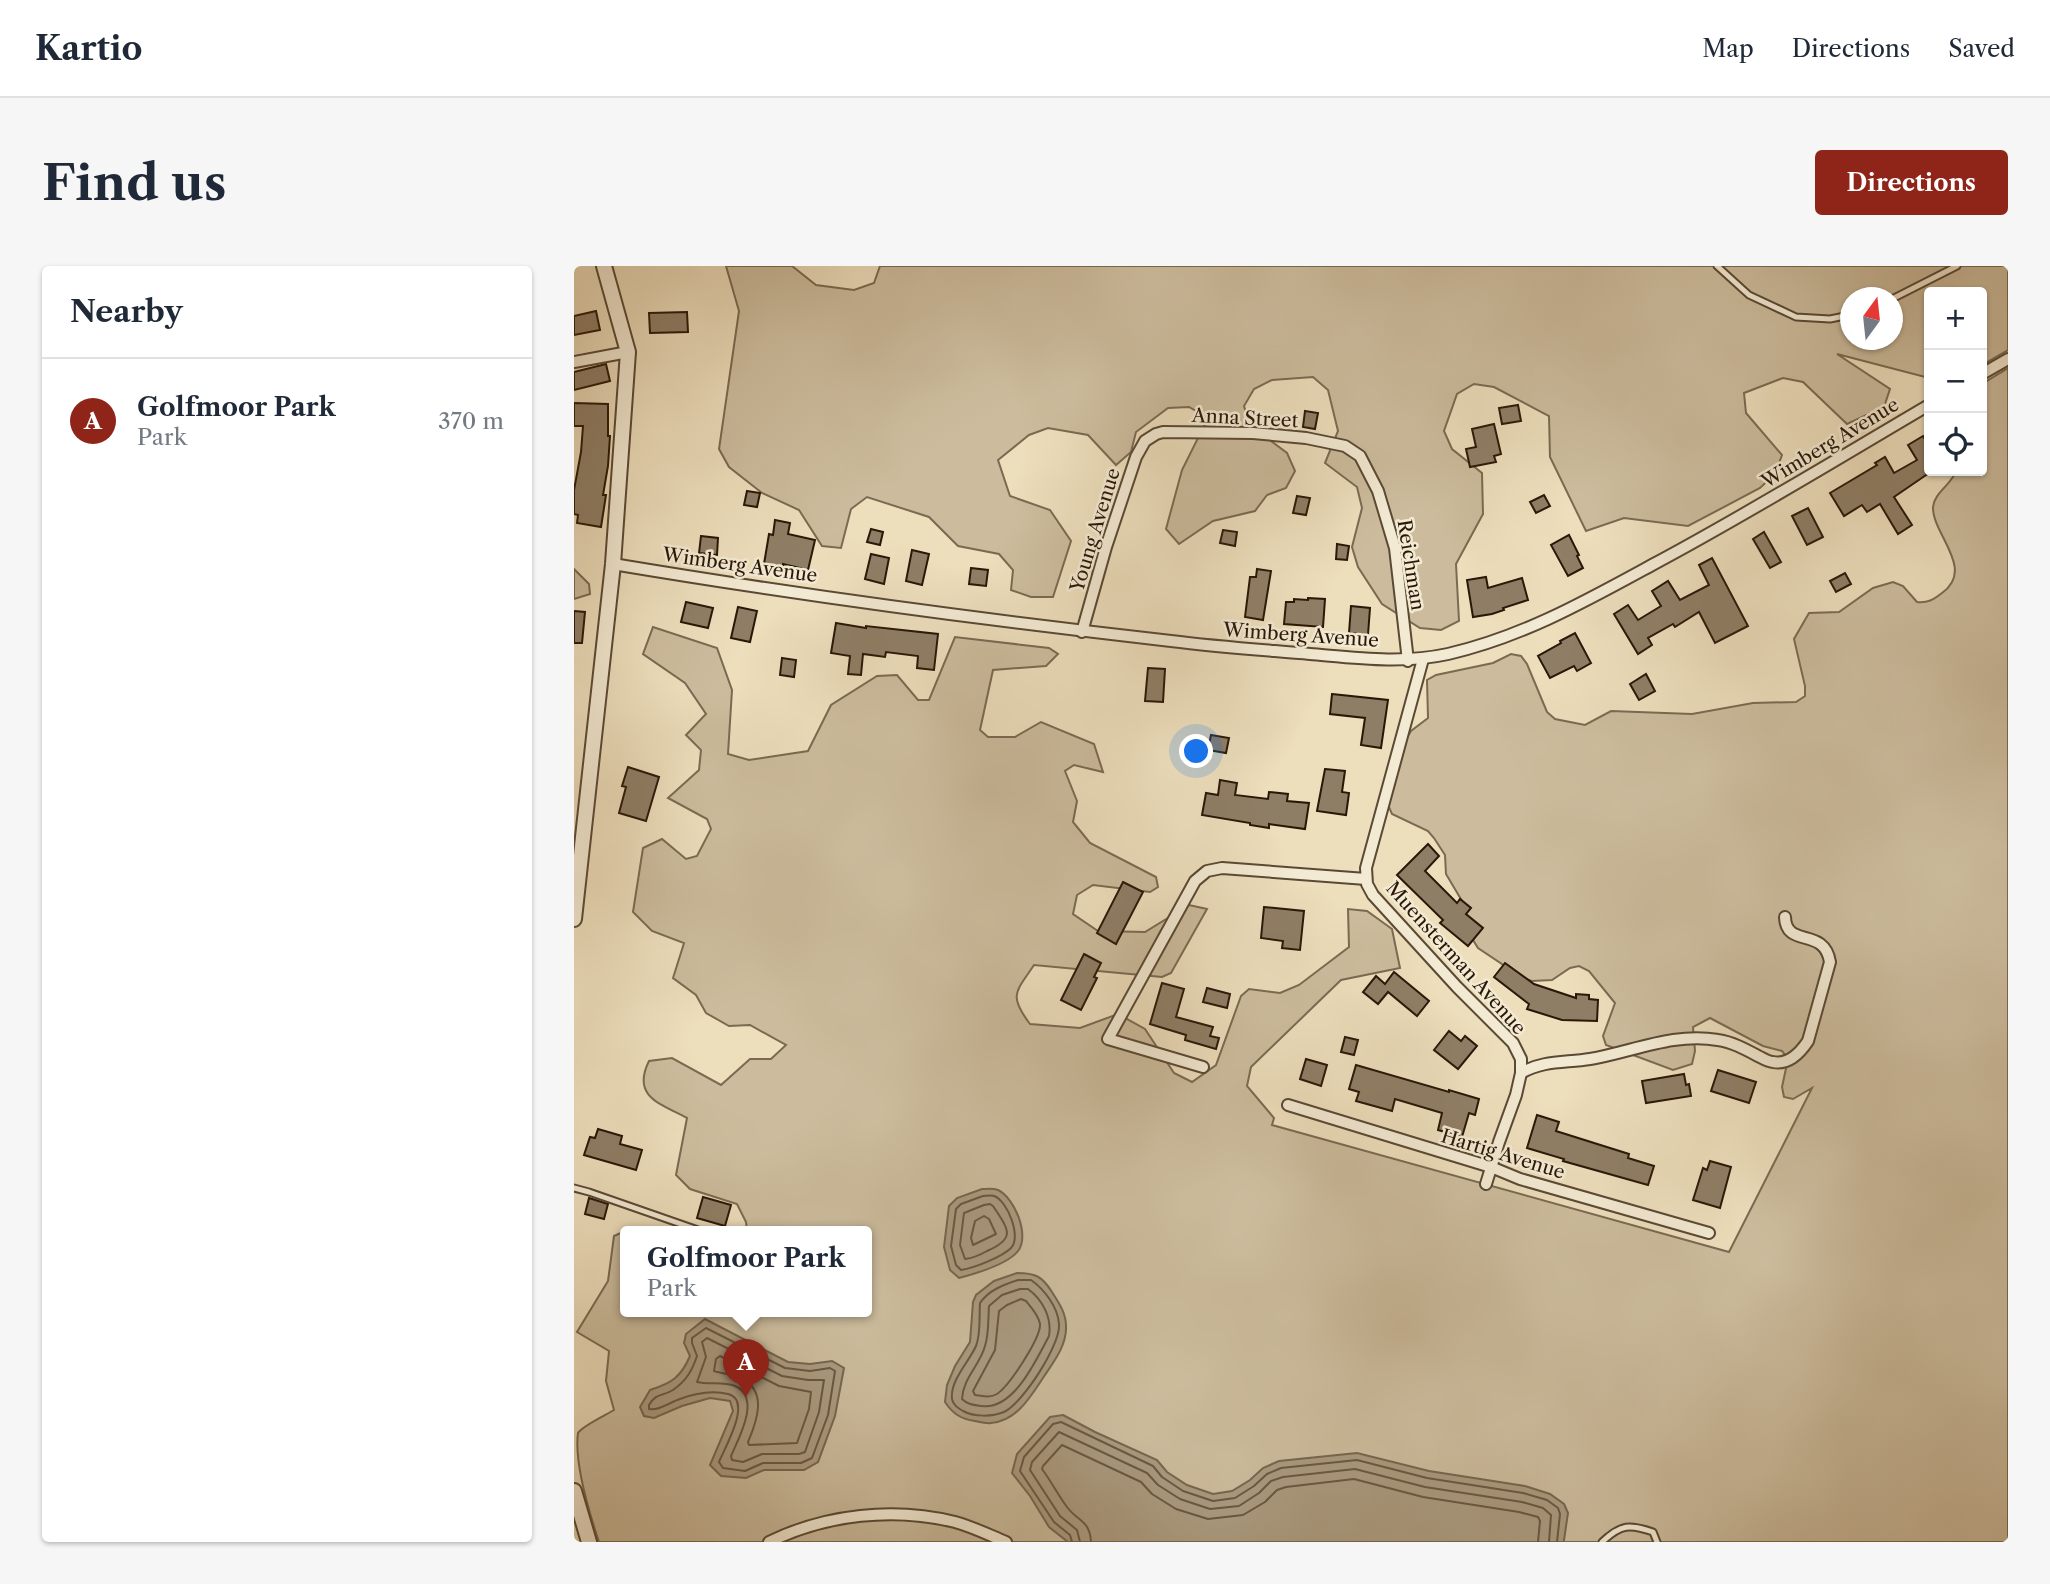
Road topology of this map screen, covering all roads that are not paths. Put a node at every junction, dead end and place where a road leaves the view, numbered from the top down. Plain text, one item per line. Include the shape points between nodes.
1 (604, 266) edge
2 (1717, 266) edge
3 (1957, 266) edge
4 (1903, 293) edge
5 (1840, 317) edge
6 (628, 352) junction
7 (2008, 359) edge
8 (574, 362) edge
9 (1987, 371) edge
10 (1924, 408) edge
11 (1145, 441) joint
12 (1345, 446) joint
13 (613, 564) junction
14 (1082, 632) junction
15 (1423, 659) junction
16 (1408, 661) junction
17 (1366, 879) junction
18 (1785, 917) dead end
19 (574, 919) edge
20 (1203, 1067) dead end
21 (1521, 1073) junction
22 (1288, 1105) dead end
23 (1491, 1167) junction
24 (1486, 1184) dead end
25 (574, 1188) edge
26 (688, 1226) edge
27 (1709, 1233) dead end
28 (574, 1491) edge
29 (589, 1542) edge
30 (769, 1542) edge
31 (1006, 1542) edge
32 (1602, 1542) edge
33 (1657, 1542) edge

1 - 6 street
2 - 5 lane via 1749,295 1796,317
3 - 4 lane
6 - 8 street
6 - 13 street
7 - 9 street
10 - 15 street, Wimberg Avenue via 1567,611 1486,643
11 - 12 street, Anna Street via 1163,432 1253,433
11 - 14 street, Young Avenue via 1106,547
12 - 16 street, Reichman via 1360,456 1385,509 1395,548
13 - 14 street, Wimberg Avenue
13 - 19 street
14 - 16 street, Wimberg Avenue
15 - 16 street, Wimberg Avenue
15 - 17 street
17 - 20 street, Muensterman Avenue via 1222,868 1202,874 1189,888 1108,1039
17 - 21 street, Muensterman Avenue via 1373,895 1513,1043 1521,1059
18 - 21 street via 1789,932 1820,943 1830,962 1808,1041 1793,1058 1772,1062 1738,1045 1698,1038 1541,1064
21 - 23 street
22 - 23 street, Hartig Avenue
23 - 24 street
23 - 27 street, Hartig Avenue
25 - 26 lane
28 - 29 street
30 - 31 street via 833,1520 883,1515 954,1522
32 - 33 lane via 1614,1531 1633,1525 1653,1532

